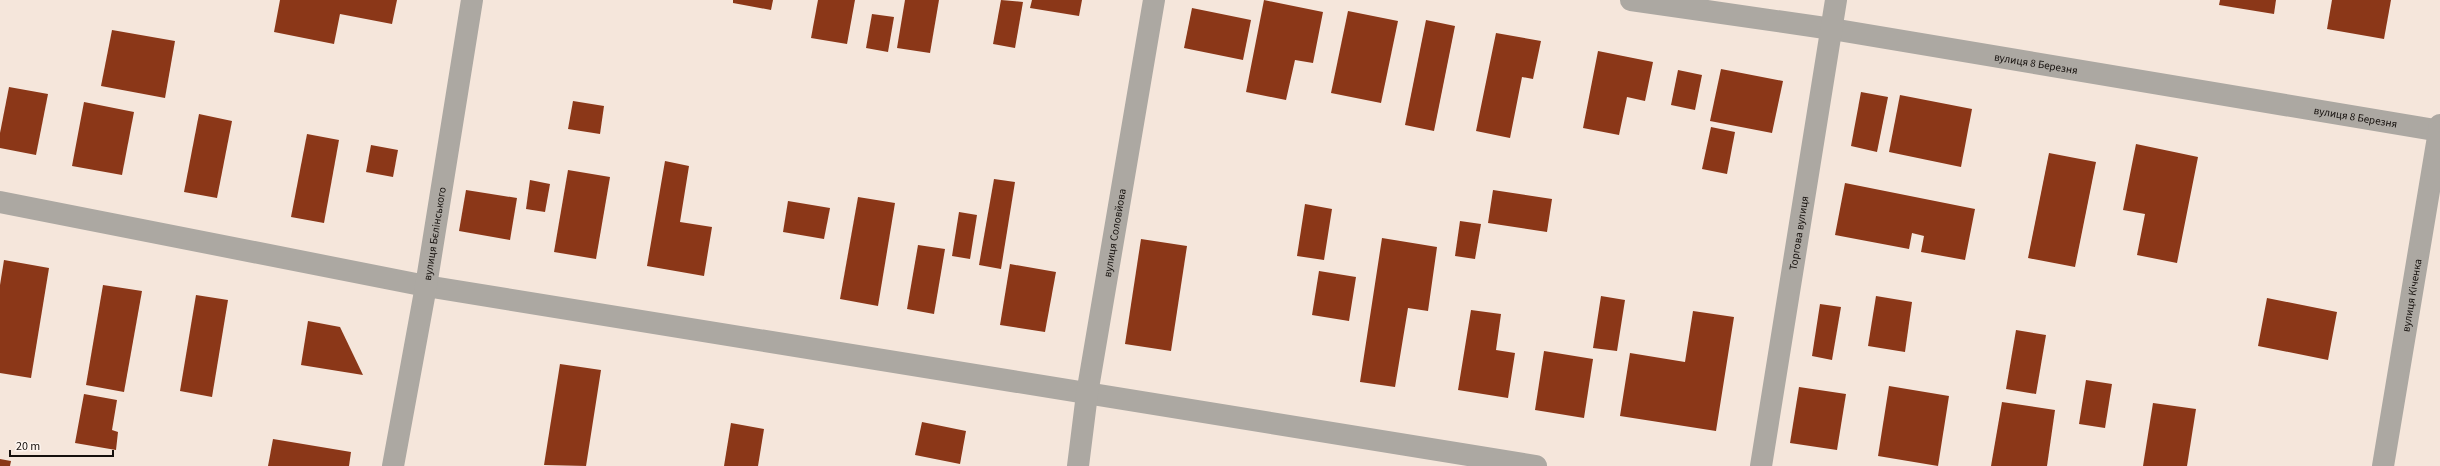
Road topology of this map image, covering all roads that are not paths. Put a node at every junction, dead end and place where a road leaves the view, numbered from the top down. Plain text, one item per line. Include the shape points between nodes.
1 (472, 0) edge
2 (1154, 0) edge
3 (1631, 0) edge
4 (1836, 0) edge
5 (1832, 29) junction
6 (2440, 129) edge
7 (0, 202) edge
8 (426, 286) junction
9 (1087, 394) junction
10 (393, 466) edge
11 (1078, 466) edge
12 (1536, 466) edge
13 (1761, 466) edge
14 (2383, 466) edge

1 - 8 street, вулиця Бєлінського
2 - 9 street, вулиця Соловйова
3 - 5 street, вулиця 8 Березня
4 - 5 street, Торгова вулиця
5 - 6 street, вулиця 8 Березня
5 - 13 street, Торгова вулиця
6 - 14 street, вулиця Кіченка
7 - 8 street
8 - 9 street
8 - 10 street, вулиця Бєлінського
9 - 11 street, вулиця Соловйова
9 - 12 street

